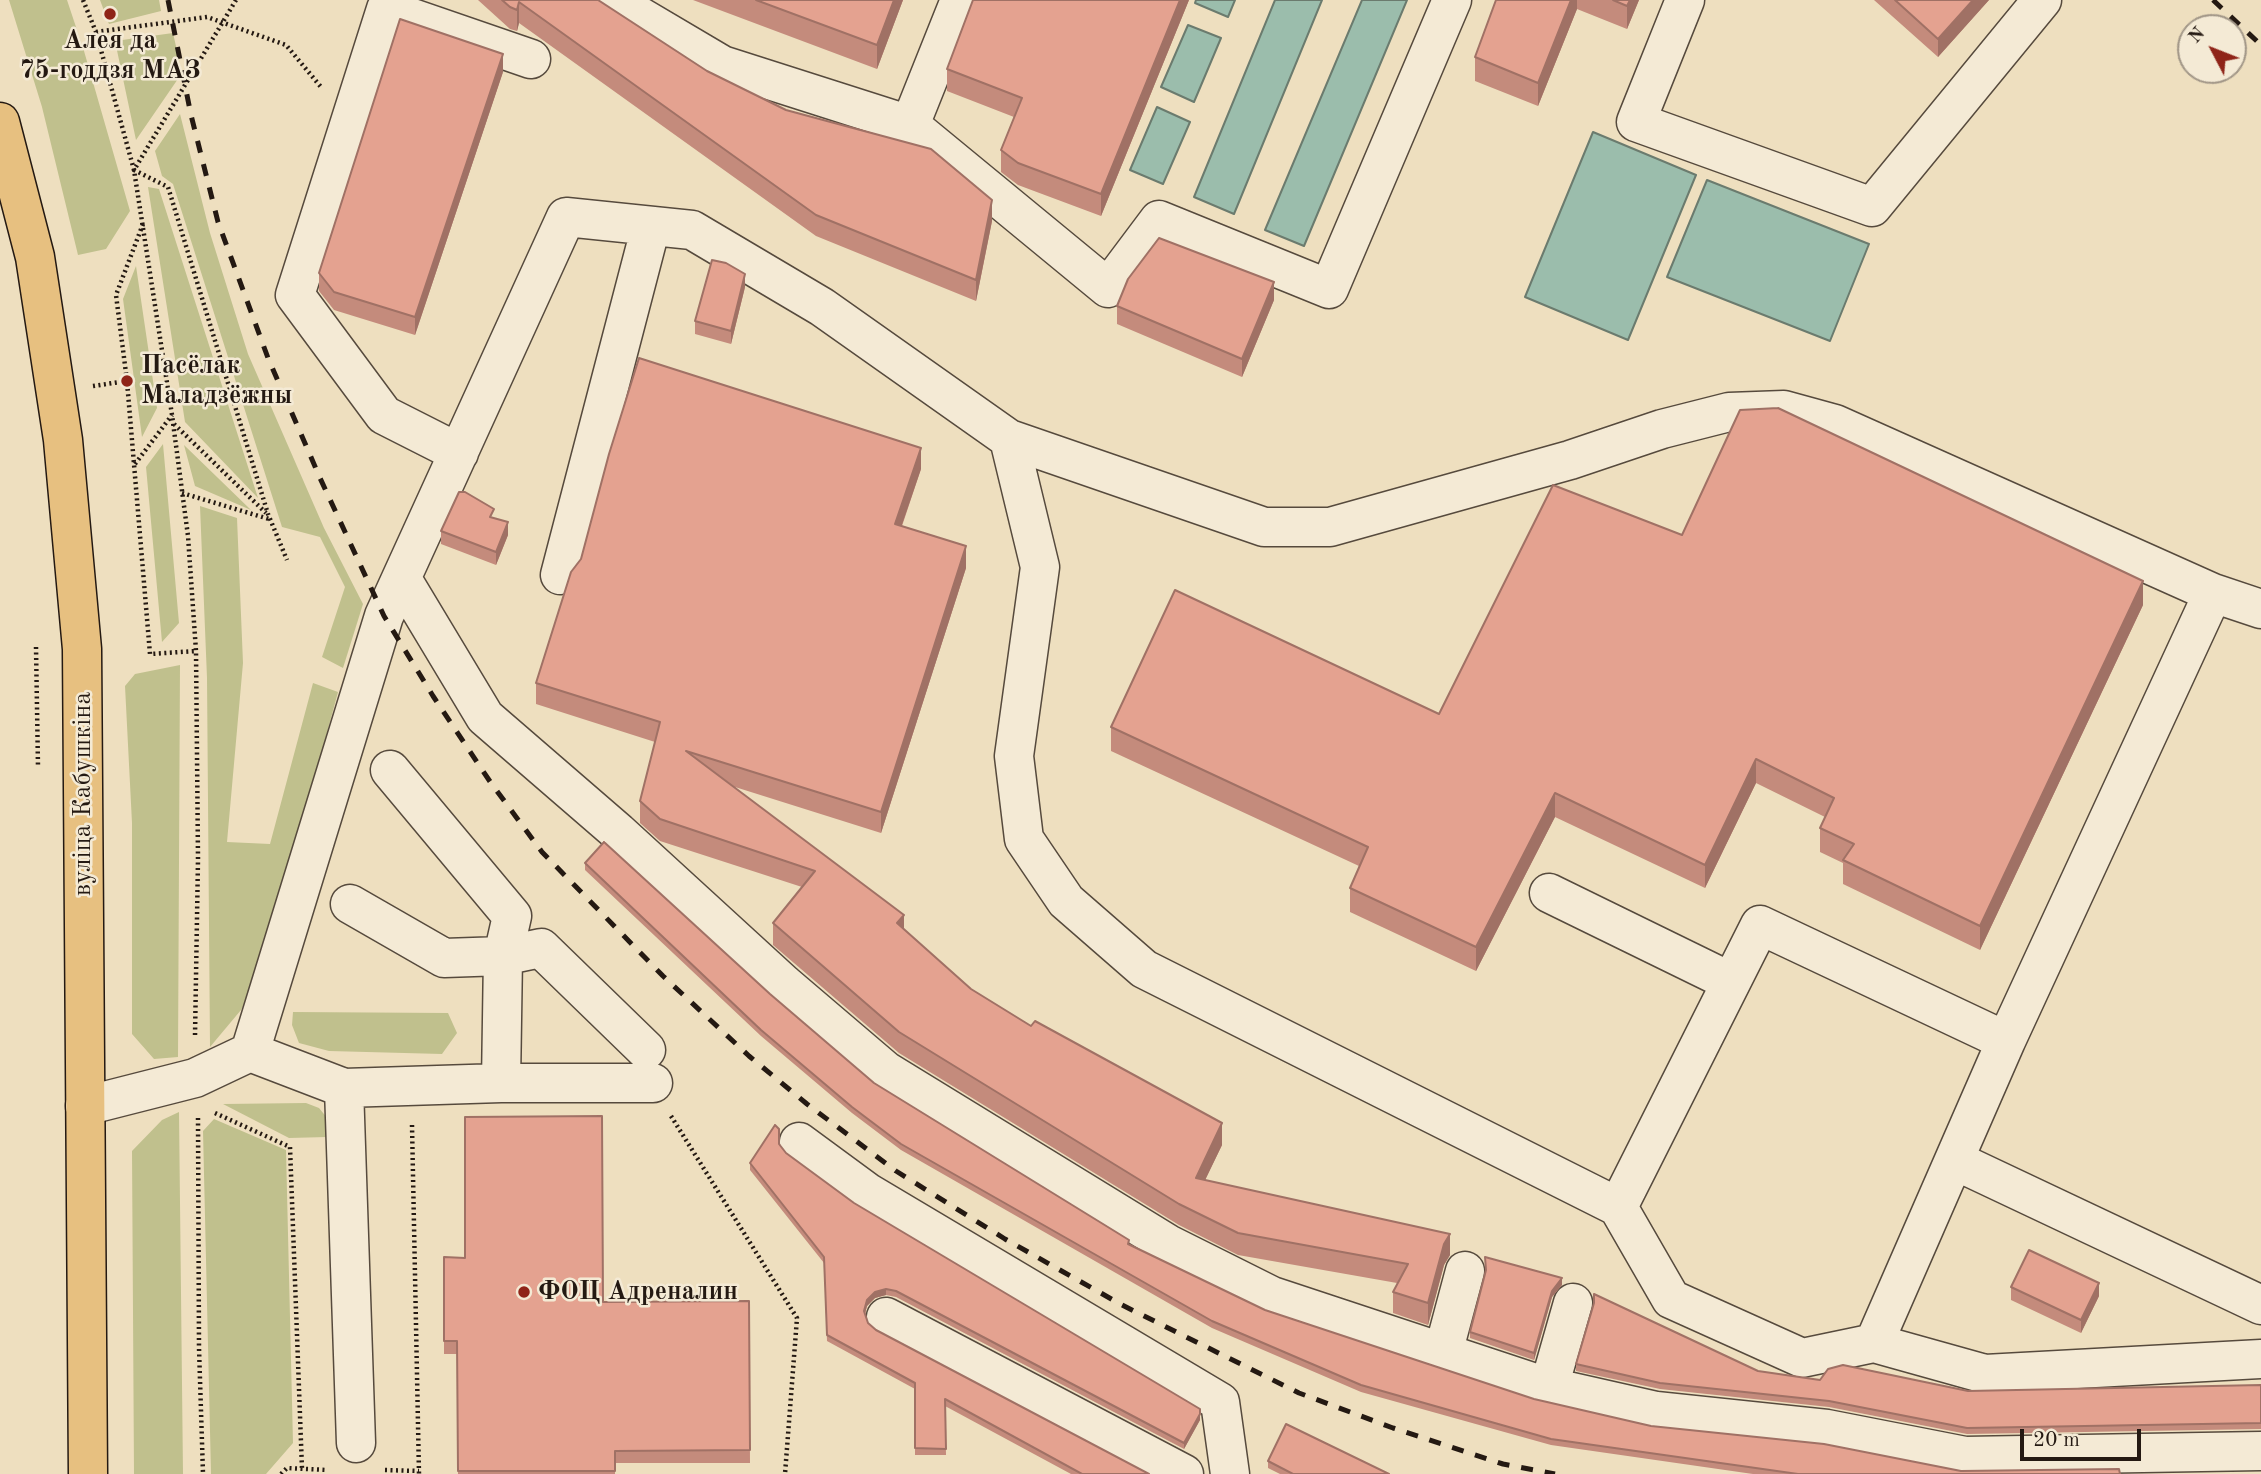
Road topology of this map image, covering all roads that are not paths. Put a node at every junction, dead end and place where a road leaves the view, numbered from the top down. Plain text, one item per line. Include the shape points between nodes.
1 (612, 0) edge
2 (960, 0) edge
3 (1452, 0) edge
4 (1685, 0) edge
5 (2042, 0) edge
6 (531, 59) dead end
7 (0, 122) edge
8 (910, 125) junction
9 (651, 226) junction
10 (1009, 439) junction
11 (458, 453) junction
12 (560, 575) dead end
13 (402, 579) junction
14 (2213, 593) junction
15 (2261, 609) edge
16 (390, 770) dead end
17 (1549, 893) dead end
18 (350, 904) dead end
19 (503, 956) junction
20 (1731, 982) junction
21 (2006, 1041) junction
22 (250, 1052) junction
23 (501, 1083) junction
24 (344, 1088) junction
25 (85, 1105) junction
26 (799, 1142) dead end
27 (1954, 1160) junction
28 (1618, 1207) junction
29 (1465, 1271) dead end
30 (1573, 1303) dead end
31 (2261, 1305) edge
32 (886, 1317) dead end
33 (1874, 1343) junction
34 (1443, 1353) junction
35 (2261, 1359) edge
36 (1549, 1387) junction
37 (356, 1443) dead end
38 (2261, 1451) edge
39 (88, 1474) edge
40 (1184, 1474) edge
41 (1230, 1474) edge

1 - 8 lane via 722,65
2 - 8 lane
3 - 8 lane via 1329,289 1159,220 1108,288
4 - 5 lane via 1636,122 1872,207
6 - 11 lane via 386,9 295,295 384,415
7 - 25 main road, вуліца Кабушкіна via 35,257 63,440 82,649
9 - 10 lane via 692,230 810,300
9 - 11 lane via 566,217
9 - 12 lane
10 - 14 lane via 1264,527 1330,527 1570,460 1662,429 1729,412 1784,410 1835,424
10 - 28 lane via 1040,567 1014,756 1024,839 1066,901 1144,969
11 - 13 lane
13 - 22 lane via 384,616
13 - 34 lane via 485,717 886,1071 1168,1244 1272,1296
14 - 15 lane
14 - 21 lane
16 - 19 lane via 512,916
17 - 20 lane
18 - 19 lane via 444,958
19 - 23 lane
19 - 23 lane via 541,947 649,1066
20 - 21 lane via 1760,925
20 - 28 lane
21 - 27 lane
22 - 24 lane
22 - 25 lane via 196,1091
23 - 24 lane
24 - 37 lane
25 - 39 main road, вуліца Кабушкіна
26 - 41 lane via 867,1192 1220,1402
27 - 31 lane
27 - 33 lane
28 - 33 lane via 1671,1298 1802,1358
29 - 34 lane
30 - 36 lane
32 - 40 lane
33 - 35 lane via 1985,1374
34 - 36 lane
36 - 38 lane via 1656,1411 1827,1429 1965,1456

